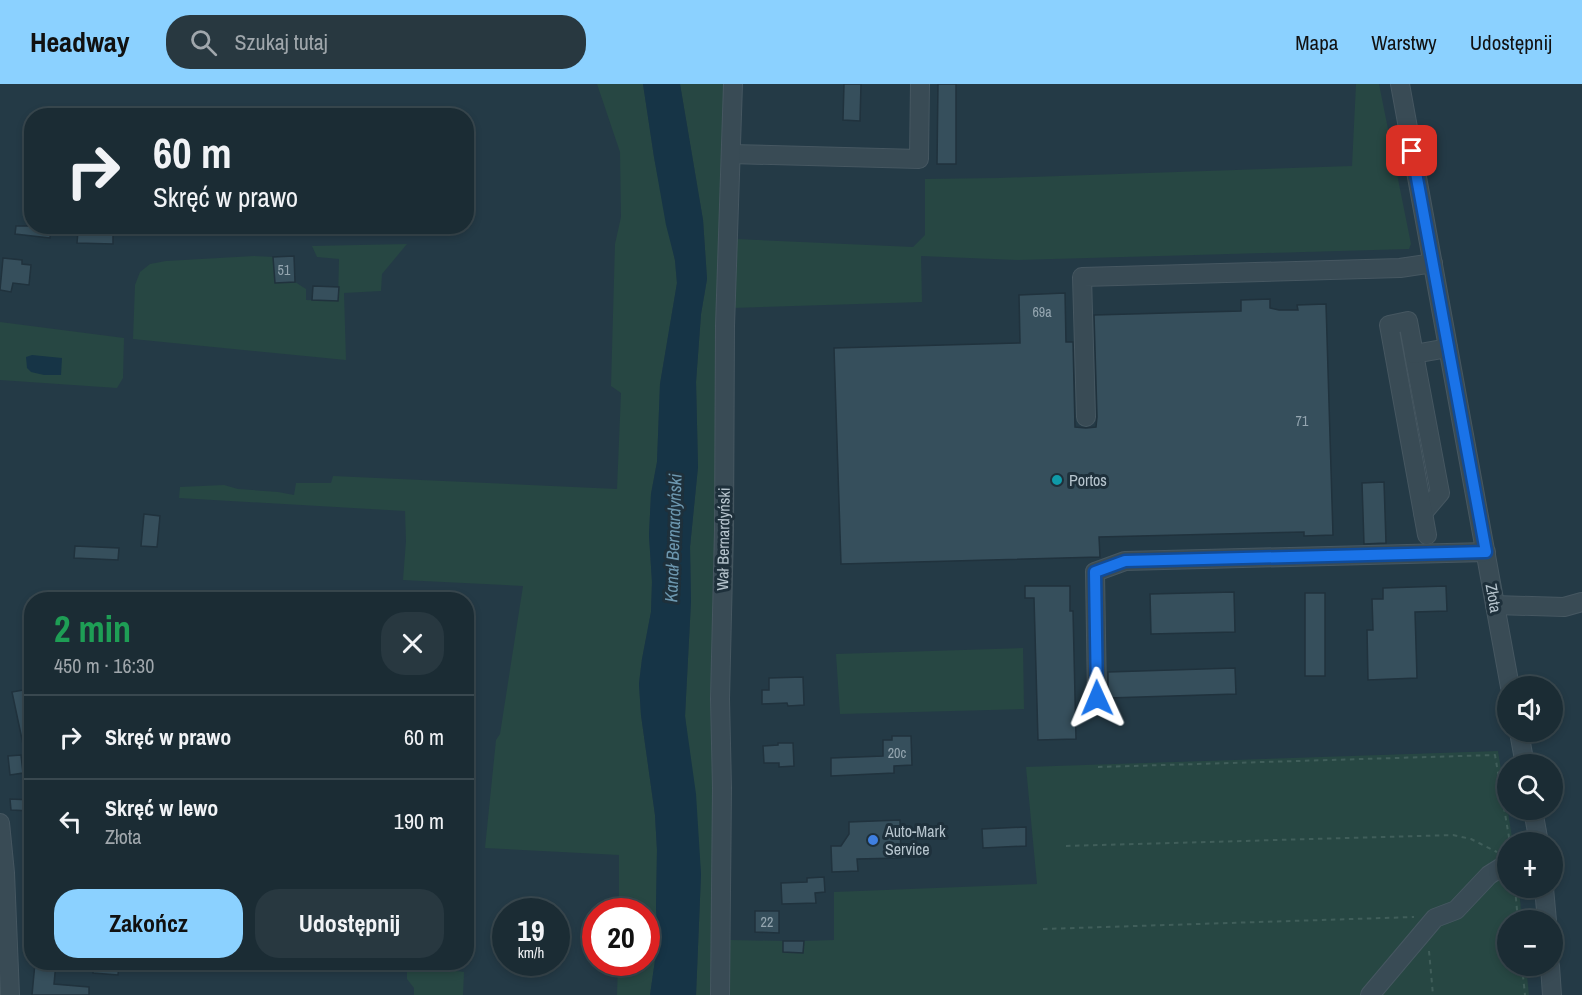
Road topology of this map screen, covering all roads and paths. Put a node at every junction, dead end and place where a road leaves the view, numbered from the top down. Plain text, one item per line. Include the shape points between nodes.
1 (733, 84) edge
2 (920, 84) edge
3 (1400, 84) edge
4 (731, 154) junction
5 (1433, 263) junction
6 (1448, 348) junction
7 (1414, 354) junction
8 (1086, 417) dead end
9 (1423, 513) junction
10 (1427, 535) dead end
11 (1486, 552) junction
12 (1582, 602) edge
13 (1496, 605) junction
14 (1573, 610) edge
15 (1508, 676) edge
16 (1097, 698) dead end
17 (1098, 767) dead end
18 (0, 823) edge
19 (1508, 832) edge
20 (1066, 846) dead end
21 (1497, 854) edge
22 (1497, 866) edge
23 (1431, 922) junction
24 (1043, 929) dead end
25 (1523, 976) edge
26 (1551, 976) edge
27 (10, 995) edge
28 (720, 995) edge
29 (1370, 995) edge
30 (1433, 995) edge
31 (1525, 995) edge
32 (1552, 995) edge

1 - 4 street, Wał Bernardyński
2 - 4 street via 919,159
3 - 5 street, Złota
4 - 28 street, Wał Bernardyński via 720,699
5 - 6 street, Złota
5 - 8 street via 1388,268 1082,277
6 - 7 street
6 - 11 street, Złota
7 - 9 street via 1440,494
7 - 9 street via 1408,321 1389,325
9 - 10 street
11 - 13 street, Złota
11 - 16 street via 1125,561 1095,572
12 - 14 street
13 - 14 street
13 - 15 street, Złota
17 - 19 path via 1495,755
18 - 27 street
20 - 21 path via 1453,836 1471,839
22 - 23 street via 1455,910
23 - 24 path
23 - 29 street
23 - 30 path
25 - 31 path
26 - 32 street

